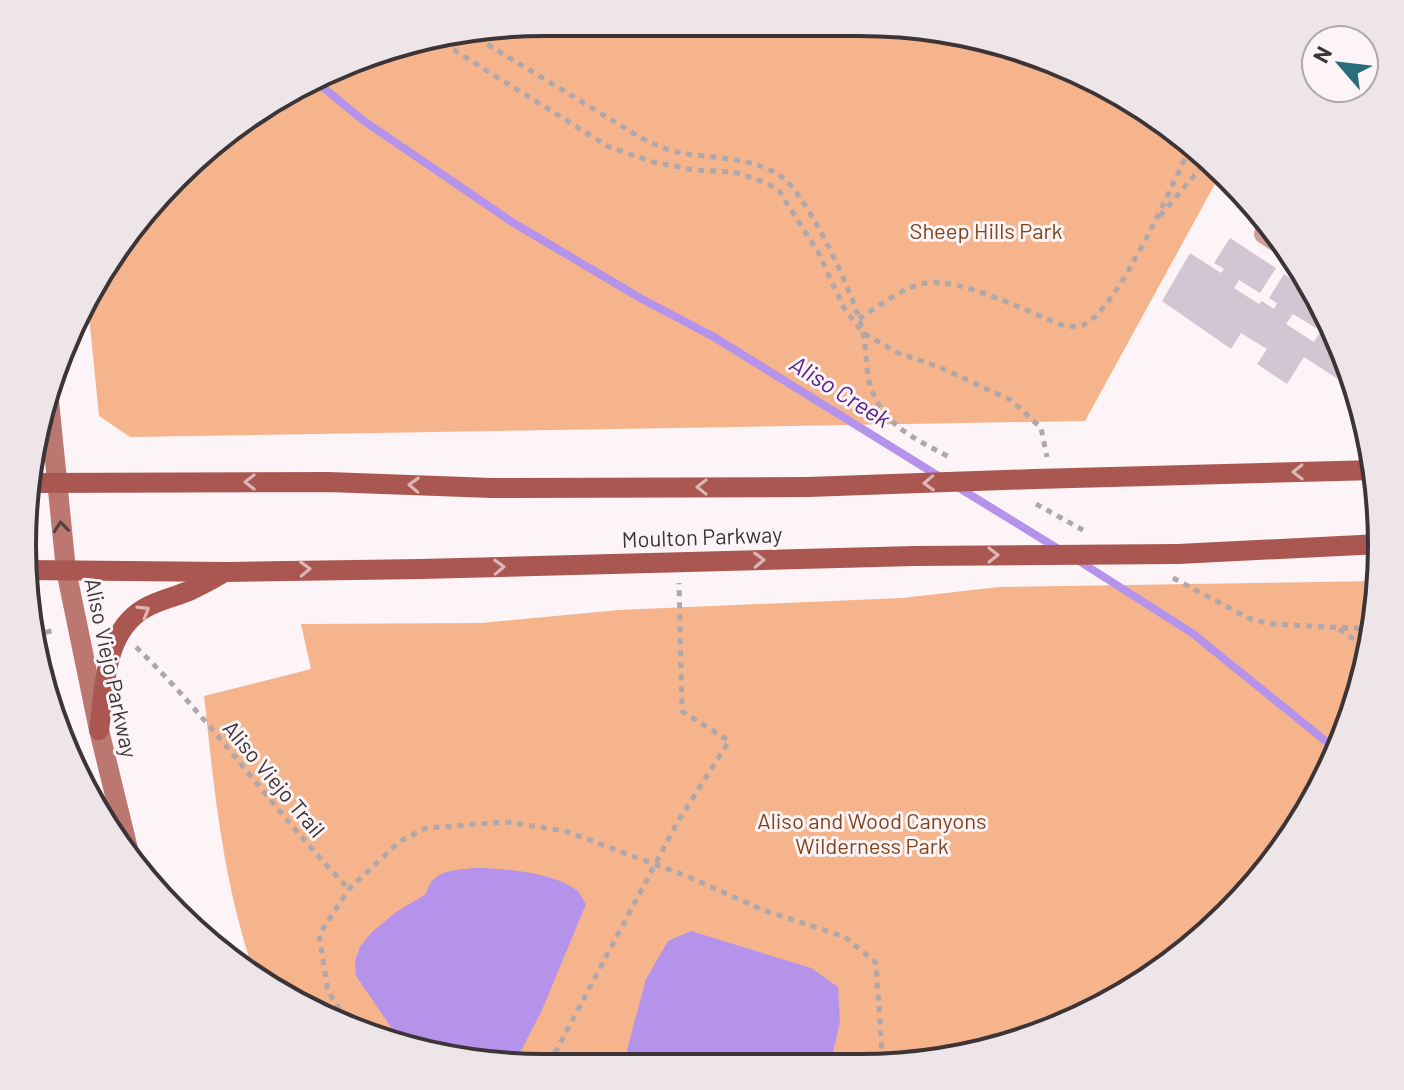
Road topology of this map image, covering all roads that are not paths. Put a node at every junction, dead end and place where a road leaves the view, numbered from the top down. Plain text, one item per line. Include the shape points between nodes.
1 (51, 422) edge
2 (1362, 470) edge
3 (40, 483) edge
4 (57, 483) junction
5 (1368, 545) edge
6 (37, 570) edge
7 (66, 570) junction
8 (227, 572) junction
9 (99, 730) junction
10 (123, 830) edge

1 - 4 main road, Aliso Viejo Parkway
2 -> 4 main road, bridge via 808,487
3 - 4 main road
7 -> 4 main road, Aliso Viejo Parkway
8 -> 5 main road, Moulton Parkway, bridge via 1178,554
6 - 7 main road, Moulton Parkway
7 - 8 main road, Moulton Parkway
7 - 9 main road, Aliso Viejo Parkway
9 -> 8 main road via 108,661 127,623 148,607
9 - 10 main road, Aliso Viejo Parkway

